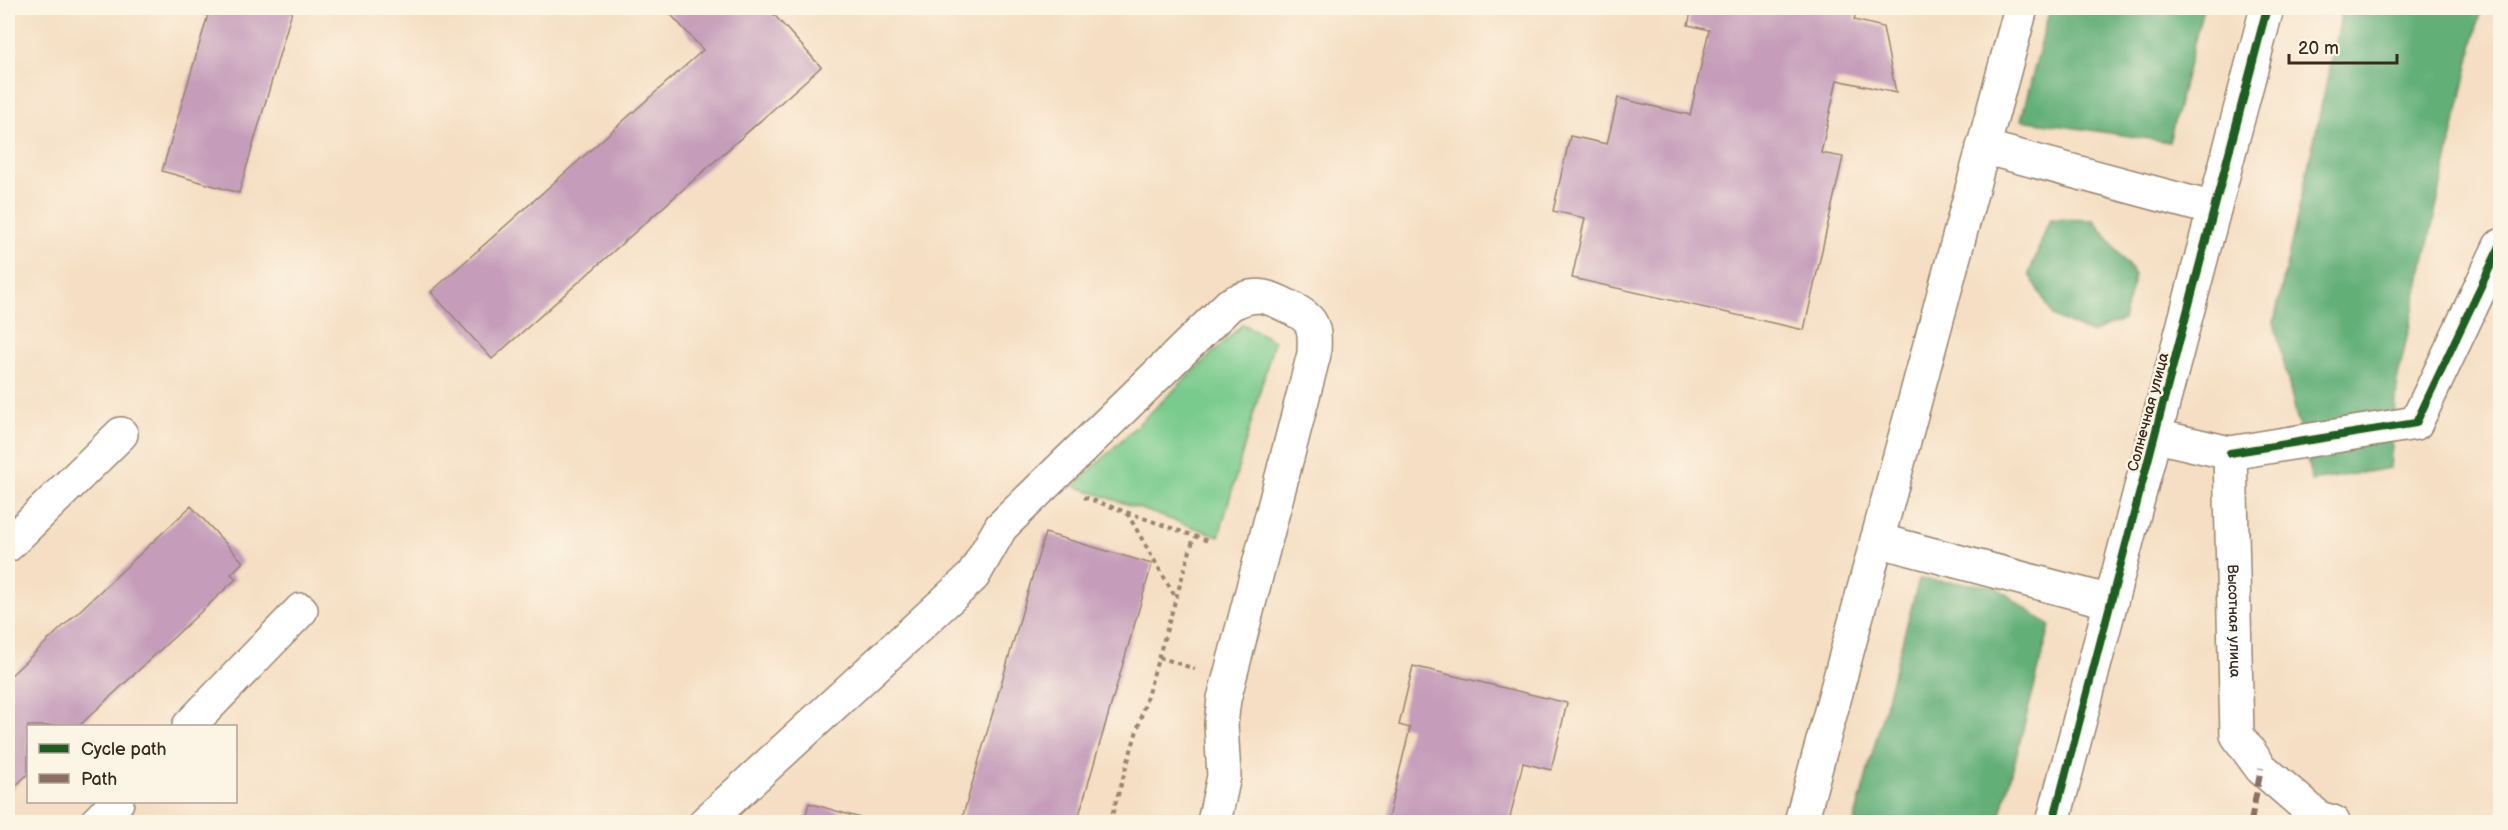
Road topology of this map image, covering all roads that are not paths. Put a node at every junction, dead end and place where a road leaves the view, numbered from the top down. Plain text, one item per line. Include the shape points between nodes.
1 (2021, 8) edge
2 (2267, 8) edge
3 (1983, 147) junction
4 (2214, 209) junction
5 (2500, 246) edge
6 (121, 434) dead end
7 (2156, 436) junction
8 (2230, 453) junction
9 (1877, 540) junction
10 (8, 544) edge
11 (2111, 602) junction
12 (301, 610) dead end
13 (190, 725) edge
14 (115, 803) edge
15 (97, 822) edge
16 (706, 822) edge
17 (1214, 822) edge
18 (1801, 822) edge
19 (2053, 822) edge
20 (2333, 822) edge

1 - 3 street
2 - 4 street, Солнечная улица
3 - 4 street
3 - 9 street
4 - 7 street, Солнечная улица
5 - 8 street via 2416,423
6 - 10 street
7 - 8 street
7 - 11 street, Солнечная улица
8 - 20 street, Высотная улица via 2236,735 2260,768 2319,818
9 - 11 street
9 - 18 street
11 - 19 street, Солнечная улица
12 - 13 street
14 - 15 street
16 - 17 street via 973,576 1000,527 1229,305 1243,297 1259,295 1275,299 1310,321 1314,354 1224,699 1224,776

